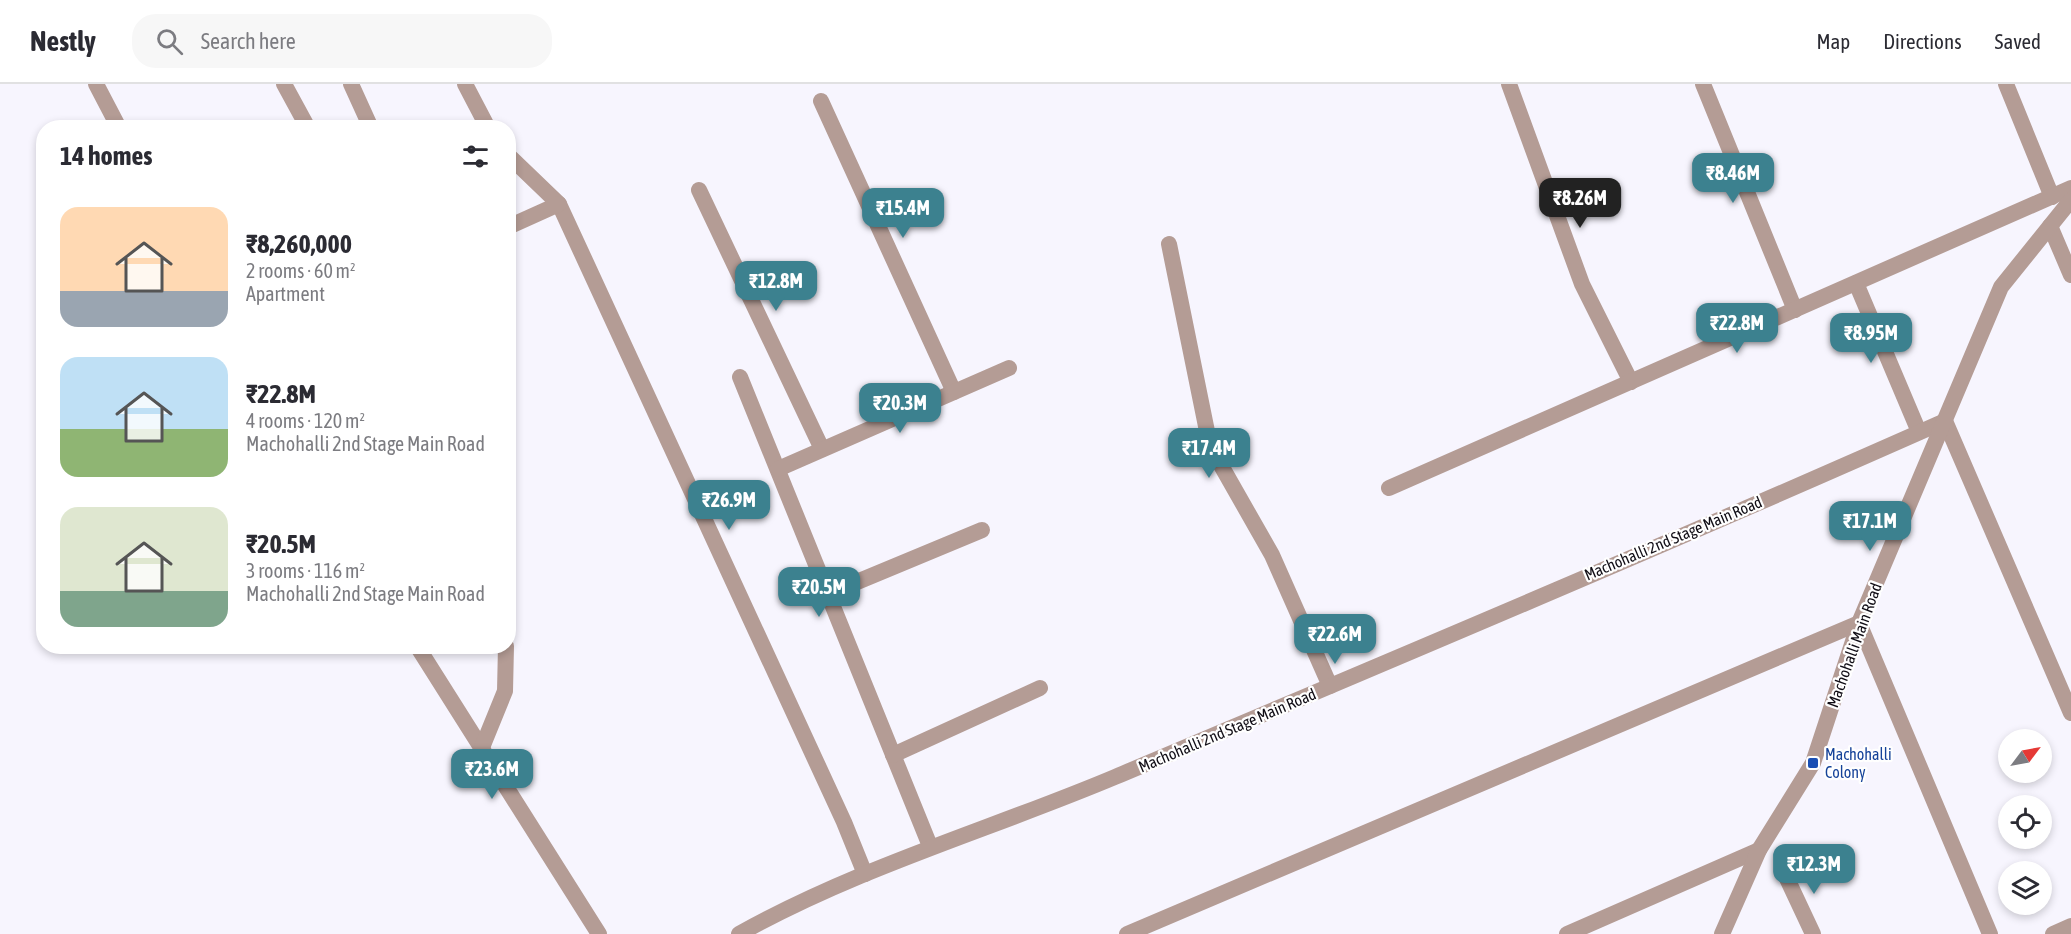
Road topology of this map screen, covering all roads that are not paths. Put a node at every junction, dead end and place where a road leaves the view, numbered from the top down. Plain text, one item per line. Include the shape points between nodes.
1 (96, 84) edge
2 (284, 84) edge
3 (351, 84) edge
4 (465, 84) edge
5 (1509, 84) edge
6 (1702, 84) edge
7 (2006, 84) edge
8 (821, 101) dead end
9 (115, 120) edge
10 (304, 120) edge
11 (367, 120) edge
12 (484, 120) edge
13 (516, 163) edge
14 (2071, 188) edge
15 (699, 190) dead end
16 (2052, 197) junction
17 (2071, 200) edge
18 (559, 204) junction
19 (516, 223) edge
20 (2050, 226) junction
21 (1169, 244) dead end
22 (2071, 275) edge
23 (1856, 283) junction
24 (1795, 310) junction
25 (1009, 368) dead end
26 (740, 377) dead end
27 (1631, 382) junction
28 (954, 392) junction
29 (1945, 421) junction
30 (1918, 432) junction
31 (822, 449) junction
32 (777, 469) junction
33 (1389, 488) dead end
34 (982, 530) dead end
35 (828, 594) junction
36 (1859, 623) junction
37 (422, 654) edge
38 (506, 654) edge
39 (1330, 686) junction
40 (1040, 688) dead end
41 (2071, 712) edge
42 (481, 750) junction
43 (893, 755) junction
44 (930, 846) junction
45 (1759, 850) junction
46 (1783, 870) dead end
47 (865, 874) junction
48 (2071, 926) edge
49 (599, 934) edge
50 (739, 934) edge
51 (1127, 934) edge
52 (1567, 934) edge
53 (1722, 934) edge
54 (1813, 934) edge
55 (1990, 934) edge
56 (2054, 934) edge

1 - 9 street
2 - 10 street
3 - 11 street
4 - 12 street
5 - 27 street via 1582,284
6 - 24 street
7 - 16 street
8 - 28 street
13 - 18 street
14 - 16 street
15 - 31 street
16 - 23 street
17 - 20 street, Machohalli Main Road
18 - 19 street
18 - 47 street
20 - 22 street
20 - 29 street, Machohalli Main Road via 2001,287
21 - 39 street via 1210,446 1272,555
23 - 24 street
23 - 30 street
24 - 27 street
25 - 28 street
26 - 32 street
27 - 33 street
28 - 31 street
29 - 30 street, Machohalli 2nd Stage Main Road
29 - 36 street, Machohalli Main Road
29 - 41 street
30 - 39 street, Machohalli 2nd Stage Main Road
31 - 32 street
32 - 35 street
34 - 35 street
35 - 43 street
36 - 45 street, Machohalli Main Road via 1813,763
36 - 51 street
36 - 55 street
37 - 42 street
38 - 42 street via 505,691
39 - 44 street, Machohalli 2nd Stage Main Road via 1089,788
40 - 43 street
42 - 49 street
43 - 44 street
44 - 47 street, Machohalli 2nd Stage Main Road
45 - 52 street
45 - 53 street, Machohalli Main Road
46 - 54 street
47 - 50 street, Machohalli 2nd Stage Main Road via 788,907
48 - 56 street

